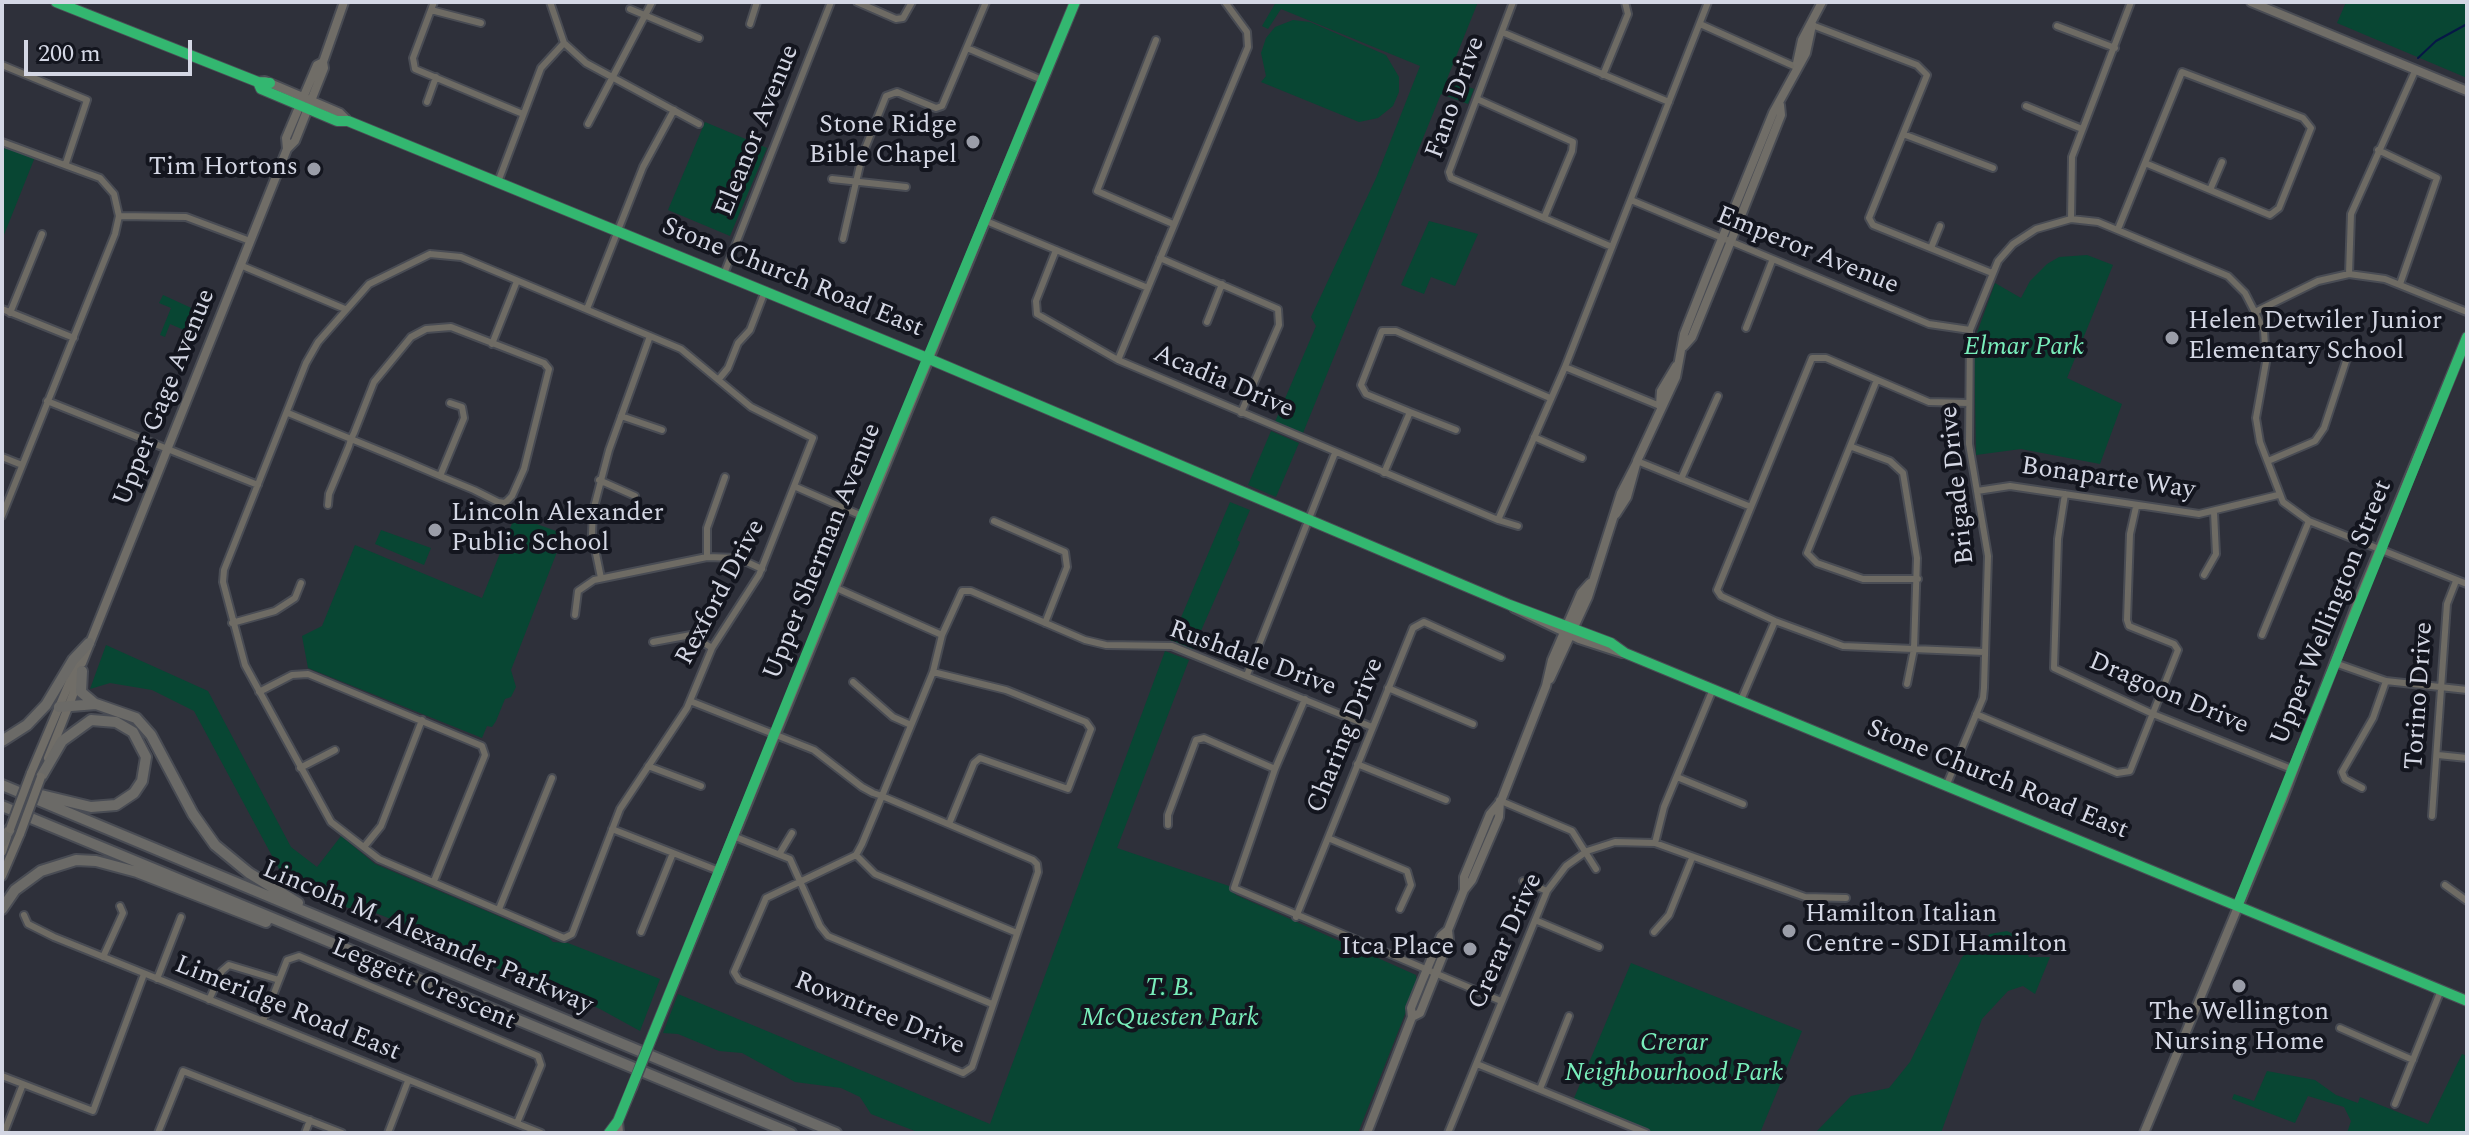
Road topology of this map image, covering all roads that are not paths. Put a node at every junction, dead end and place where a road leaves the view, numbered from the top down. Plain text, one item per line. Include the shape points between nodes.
1 (56, 2) edge
2 (344, 2) edge
3 (434, 2) edge
4 (550, 2) edge
5 (652, 2) edge
6 (757, 2) edge
7 (831, 2) edge
8 (857, 2) edge
9 (912, 2) edge
10 (986, 2) edge
11 (1075, 2) edge
12 (1225, 2) edge
13 (1513, 2) edge
14 (1625, 2) edge
15 (1708, 2) edge
16 (1822, 2) edge
17 (2131, 2) edge
18 (2251, 2) edge
19 (630, 9) dead end
20 (431, 10) junction
21 (646, 15) junction
22 (481, 23) dead end
23 (750, 24) dead end
24 (1700, 24) junction
25 (1812, 25) junction
26 (2057, 26) dead end
27 (1502, 32) junction
28 (699, 38) dead end
29 (1156, 40) dead end
30 (564, 43) junction
31 (967, 48) junction
32 (2115, 48) junction
33 (2, 65) edge
34 (1796, 67) junction
35 (2415, 71) junction
36 (1603, 75) junction
37 (436, 77) junction
38 (612, 78) junction
39 (1042, 80) junction
40 (2467, 91) edge
41 (1477, 99) junction
42 (427, 102) dead end
43 (1669, 102) junction
44 (305, 103) junction
45 (2026, 106) dead end
46 (674, 110) junction
47 (523, 114) junction
48 (588, 124) dead end
49 (699, 124) dead end
50 (2082, 129) junction
51 (1903, 134) junction
52 (2, 142) edge
53 (2378, 150) junction
54 (2222, 162) dead end
55 (66, 163) junction
56 (2145, 163) junction
57 (1993, 168) dead end
58 (832, 179) dead end
59 (857, 180) junction
60 (498, 182) junction
61 (906, 187) dead end
62 (2210, 190) junction
63 (1631, 200) junction
64 (119, 216) junction
65 (1544, 218) junction
66 (2071, 219) junction
67 (986, 221) junction
68 (1173, 224) junction
69 (1940, 226) dead end
70 (2118, 229) junction
71 (616, 231) junction
72 (42, 234) dead end
73 (843, 239) dead end
74 (250, 241) junction
75 (1726, 242) junction
76 (1612, 247) junction
77 (1931, 248) junction
78 (1056, 250) junction
79 (1160, 258) junction
80 (1772, 261) junction
81 (240, 265) junction
82 (1992, 273) junction
83 (724, 274) junction
84 (2349, 274) junction
85 (517, 281) junction
86 (1222, 284) junction
87 (2400, 284) junction
88 (1148, 288) junction
89 (765, 291) junction
90 (2, 309) edge
91 (345, 309) junction
92 (587, 309) junction
93 (2257, 311) junction
94 (2467, 312) edge
95 (10, 313) junction
96 (1207, 322) dead end
97 (1746, 328) dead end
98 (1970, 330) junction
99 (650, 336) junction
100 (2467, 337) edge
101 (74, 338) junction
102 (492, 344) junction
103 (2350, 349) dead end
104 (927, 358) junction
105 (1118, 360) junction
106 (1565, 367) junction
107 (719, 379) junction
108 (1876, 382) junction
109 (1718, 396) dead end
110 (1550, 398) junction
111 (47, 401) junction
112 (450, 403) dead end
113 (1969, 403) junction
114 (1660, 406) junction
115 (1410, 412) junction
116 (288, 413) junction
117 (1241, 413) junction
118 (621, 416) junction
119 (662, 430) dead end
120 (1456, 430) dead end
121 (1534, 437) junction
122 (351, 439) junction
123 (1852, 447) junction
124 (167, 448) junction
125 (1335, 453) junction
126 (2, 457) edge
127 (1582, 458) dead end
128 (1637, 461) junction
129 (2268, 461) junction
130 (22, 465) junction
131 (1384, 473) junction
132 (440, 476) junction
133 (725, 477) dead end
134 (1681, 479) junction
135 (599, 480) junction
136 (258, 485) junction
137 (796, 487) junction
138 (1977, 491) junction
139 (2065, 494) junction
140 (2278, 495) junction
141 (635, 496) dead end
142 (328, 505) dead end
143 (1751, 507) junction
144 (2136, 507) junction
145 (2214, 512) junction
146 (2, 516) edge
147 (862, 516) junction
148 (1308, 518) junction
149 (1498, 520) junction
150 (994, 521) dead end
151 (2309, 521) junction
152 (1518, 526) dead end
153 (2379, 552) junction
154 (707, 557) junction
155 (762, 569) junction
156 (2204, 575) dead end
157 (601, 578) junction
158 (1918, 579) junction
159 (2456, 581) junction
160 (301, 583) dead end
161 (2467, 584) edge
162 (834, 587) junction
163 (575, 615) dead end
164 (1775, 621) junction
165 (232, 623) junction
166 (1045, 623) junction
167 (1569, 630) junction
168 (942, 635) junction
169 (2262, 635) dead end
170 (653, 642) dead end
171 (89, 643) junction
172 (712, 648) junction
173 (1914, 649) junction
174 (1984, 652) junction
175 (1501, 657) dead end
176 (2335, 663) junction
177 (82, 667) junction
178 (933, 672) junction
179 (1247, 675) junction
180 (2386, 681) junction
181 (853, 682) dead end
182 (1907, 684) dead end
183 (2441, 686) junction
184 (1388, 688) junction
185 (1713, 689) junction
186 (2467, 690) edge
187 (259, 692) junction
188 (1305, 699) junction
189 (1741, 700) junction
190 (690, 701) junction
191 (96, 704) junction
192 (64, 706) junction
193 (1976, 714) junction
194 (2153, 714) junction
195 (422, 720) junction
196 (1473, 724) dead end
197 (911, 725) junction
198 (1372, 727) junction
199 (774, 733) junction
200 (2, 741) edge
201 (335, 750) dead end
202 (2438, 755) junction
203 (2467, 758) edge
204 (1357, 764) junction
205 (648, 766) junction
206 (300, 768) junction
207 (1275, 769) junction
208 (2294, 770) junction
209 (36, 775) junction
210 (1677, 777) junction
211 (552, 778) dead end
212 (1947, 784) junction
213 (4, 786) edge
214 (701, 786) dead end
215 (2362, 788) dead end
216 (882, 796) junction
217 (1446, 800) dead end
218 (1501, 801) junction
219 (1743, 804) dead end
220 (2, 806) edge
221 (2, 814) edge
222 (2432, 816) dead end
223 (949, 824) junction
224 (1168, 825) dead end
225 (612, 829) junction
226 (15, 831) junction
227 (68, 833) junction
228 (792, 833) dead end
229 (733, 836) junction
230 (1328, 838) junction
231 (2, 842) edge
232 (1655, 843) junction
233 (364, 847) junction
234 (1587, 851) junction
235 (2, 852) edge
236 (673, 853) junction
237 (780, 853) junction
238 (856, 855) junction
239 (1692, 858) junction
240 (1596, 869) dead end
241 (719, 871) junction
242 (2, 876) edge
243 (802, 880) junction
244 (434, 881) junction
245 (1523, 881) dead end
246 (2445, 885) dead end
247 (1547, 891) junction
248 (1846, 898) dead end
249 (2467, 901) edge
250 (2238, 904) junction
251 (120, 906) dead end
252 (2, 909) edge
253 (499, 909) junction
254 (1400, 909) dead end
255 (313, 913) junction
256 (24, 915) dead end
257 (181, 917) dead end
258 (1296, 917) junction
259 (1535, 920) junction
260 (1448, 930) junction
261 (641, 932) dead end
262 (1654, 932) dead end
263 (1017, 933) junction
264 (317, 936) junction
265 (1599, 947) dead end
266 (103, 957) junction
267 (1426, 971) junction
268 (144, 974) junction
269 (1435, 975) junction
270 (157, 979) junction
271 (279, 980) junction
272 (2441, 990) junction
273 (209, 1000) junction
274 (1501, 1001) junction
275 (2467, 1001) edge
276 (992, 1004) junction
277 (1569, 1016) dead end
278 (1412, 1017) junction
279 (263, 1021) junction
280 (2340, 1028) dead end
281 (2413, 1060) junction
282 (1477, 1064) junction
283 (2, 1076) edge
284 (408, 1081) junction
285 (23, 1084) junction
286 (1540, 1089) junction
287 (2395, 1104) dead end
288 (310, 1120) junction
289 (618, 1121) junction
290 (517, 1123) junction
291 (1449, 1131) edge
292 (1365, 1132) edge
293 (4, 1133) edge
294 (158, 1133) edge
295 (305, 1133) edge
296 (342, 1133) edge
297 (388, 1133) edge
298 (541, 1133) edge
299 (609, 1133) edge
300 (619, 1133) edge
301 (791, 1133) edge
302 (836, 1133) edge
303 (1460, 1133) edge
304 (1646, 1133) edge
305 (2144, 1133) edge

1 - 44 main road, Stone Church Road East via 265,81
2 - 44 main road, Upper Gage Avenue
3 - 20 street
4 - 30 street
5 - 21 street
6 - 23 street
7 - 83 street, Eleanor Avenue
8 - 9 street via 895,19 903,18
10 - 31 street
11 - 39 main road, Upper Sherman Avenue
12 - 68 street, Acadia Drive via 1247,32 1249,44
13 - 27 street, Fano Drive
14 - 36 street via 1628,14
15 - 24 street
16 - 25 main road
17 - 32 street
18 - 35 main road
19 - 21 street
20 - 22 street
20 - 37 street via 412,63
21 - 28 street
21 - 38 street
24 - 34 street
24 - 43 street
25 - 34 main road via 1802,40
25 - 51 street via 1923,68 1925,80
26 - 32 street
27 - 36 street
27 - 41 street, Fano Drive
29 - 68 street via 1097,191
30 - 38 street
30 - 47 street via 541,68
31 - 39 street
31 - 59 street via 942,106 897,92 886,96
32 - 50 street
33 - 55 street via 87,100
34 - 75 main road
35 - 40 main road
35 - 53 street
36 - 43 street
37 - 42 street
37 - 47 street
38 - 46 street
38 - 48 street
39 - 67 main road, Upper Sherman Avenue
41 - 65 street, Fano Drive via 1451,178
41 - 65 street via 1573,142
43 - 63 street
44 - 60 main road, Stone Church Road East
44 - 74 main road, Upper Gage Avenue via 295,141 287,149
45 - 50 street
46 - 49 street
46 - 71 street
47 - 60 street
50 - 66 street via 2070,168
51 - 57 street
51 - 77 street via 1869,218 1873,225
52 - 55 street
53 - 84 street via 2351,214
53 - 87 street via 2437,178
54 - 62 street
55 - 64 street via 105,183
56 - 62 street
56 - 62 street via 2182,72 2308,121 2311,132 2276,212 2263,213
56 - 70 street
58 - 59 street
59 - 61 street
59 - 73 street
60 - 71 main road, Stone Church Road East
63 - 75 street, Emperor Avenue
63 - 76 street
64 - 74 street via 186,217
64 - 101 street
65 - 76 street, Fano Drive
66 - 70 street, Brigade Drive
66 - 82 street, Brigade Drive via 2023,236
67 - 78 street
67 - 104 main road, Upper Sherman Avenue
68 - 79 street, Acadia Drive
69 - 77 street
70 - 93 street, Brigade Drive via 2219,271 2238,284
71 - 83 main road, Stone Church Road East
71 - 92 street
72 - 95 street
74 - 81 main road, Upper Gage Avenue
75 - 80 street, Emperor Avenue
75 - 114 main road via 1692,337 1664,382
76 - 106 street
77 - 82 street
78 - 88 street
78 - 105 street via 1036,301 1037,314
79 - 86 street
79 - 88 street, Acadia Drive
80 - 97 street
80 - 98 street, Emperor Avenue via 1929,324
81 - 91 street
81 - 124 main road, Upper Gage Avenue
82 - 98 street, Brigade Drive
83 - 89 main road, Stone Church Road East
84 - 87 street
84 - 93 street via 2318,281
85 - 91 street, Rexford Drive via 461,257 430,254 369,284
85 - 92 street, Rexford Drive
85 - 102 street
86 - 96 street
86 - 117 street via 1271,305 1281,316
87 - 94 street
88 - 105 street, Acadia Drive
89 - 104 main road, Stone Church Road East
89 - 107 street via 750,330
90 - 95 street
91 - 116 street, Rexford Drive via 310,355
92 - 99 street, Rexford Drive
93 - 129 street, Brigade Drive via 2267,346 2256,418
95 - 101 street
98 - 113 street, Brigade Drive
99 - 107 street, Rexford Drive via 681,349
99 - 118 street
100 - 153 main road, Upper Wellington Street
101 - 111 street
102 - 122 street via 451,327 426,329 411,337 374,382
102 - 132 street via 549,369 524,469 505,503
103 - 129 street via 2315,441
104 - 147 main road, Upper Sherman Avenue
104 - 148 main road, Stone Church Road East
105 - 117 street, Acadia Drive
106 - 110 street
106 - 114 street
107 - 137 street, Rexford Drive via 751,407 813,438
108 - 113 street via 1929,402
108 - 123 street
108 - 143 street via 1826,358 1812,358
109 - 134 street
110 - 115 street via 1396,331 1382,331 1361,385 1366,394
110 - 121 street
111 - 124 street
111 - 130 street
112 - 132 street via 462,407 465,416
113 - 138 street, Brigade Drive
114 - 128 main road
115 - 120 street
115 - 131 street
116 - 122 street
116 - 136 street, Rexford Drive
117 - 125 street, Acadia Drive
118 - 119 street
118 - 135 street
121 - 127 street
121 - 149 street
122 - 132 street
122 - 142 street
123 - 158 street via 1890,461 1903,473
123 - 158 street via 1807,553 1817,563 1863,579
124 - 136 street
124 - 171 main road, Upper Gage Avenue
125 - 131 street, Acadia Drive
125 - 148 street
126 - 130 street
128 - 134 street
128 - 167 main road via 1621,493 1588,597
129 - 140 street, Brigade Drive
130 - 146 street
131 - 149 street, Acadia Drive
133 - 154 street via 707,528
134 - 143 street
135 - 141 street
135 - 157 street via 592,534
136 - 165 street, Rexford Drive via 224,570
137 - 147 street
137 - 155 street, Rexford Drive
138 - 139 street, Bonaparte Way via 2010,486
138 - 174 street, Brigade Drive via 1988,556
139 - 144 street, Bonaparte Way
139 - 194 street, Dragoon Drive via 2058,539 2054,668
140 - 145 street, Bonaparte Way
140 - 151 street
143 - 164 street via 1717,590
144 - 145 street, Bonaparte Way via 2180,514
144 - 194 street via 2127,620 2129,626 2178,650
145 - 156 street via 2216,554
147 - 162 main road, Upper Sherman Avenue
148 - 167 main road, Stone Church Road East via 1510,605 1528,618
148 - 179 street
149 - 152 street, Acadia Drive
150 - 166 street via 1065,552 1067,567
151 - 153 street
151 - 169 street
153 - 159 street
153 - 176 main road, Upper Wellington Street
154 - 155 street via 738,558
154 - 157 street
155 - 172 street, Rexford Drive
157 - 163 street via 578,591
158 - 173 street
159 - 161 street
159 - 183 street, Torino Drive via 2447,604
160 - 165 street via 295,598 275,611
162 - 168 street
162 - 199 main road, Upper Sherman Avenue
164 - 173 street via 1843,646
164 - 189 street
165 - 187 street, Rexford Drive
166 - 168 street, Rushdale Drive via 962,591
166 - 179 street, Rushdale Drive via 1106,645 1172,646
167 - 185 main road, Stone Church Road East
167 - 218 main road
168 - 178 street, Rushdale Drive
170 - 172 street via 691,635
171 - 177 main road, Upper Gage Avenue
171 - 200 highway via 46,705
172 - 190 street, Rexford Drive
173 - 174 street
173 - 182 street
174 - 193 street, Brigade Drive via 1983,698
175 - 184 street, Charing Drive via 1424,622 1413,628
176 - 180 street
176 - 208 main road, Upper Wellington Street
177 - 191 highway via 81,692
177 - 192 main road, Upper Gage Avenue
178 - 197 street, Rushdale Drive
178 - 223 street via 1006,690 1086,722 1091,729 1074,782 1066,790 983,758 976,761
179 - 188 street, Rushdale Drive
180 - 183 street
180 - 215 street via 2373,718 2342,772
181 - 197 street via 893,717
183 - 186 street
183 - 202 street, Torino Drive
184 - 196 street
184 - 198 street, Charing Drive
185 - 189 main road, Stone Church Road East
185 - 210 street
187 - 195 street via 292,675 308,674
187 - 206 street, Rexford Drive
188 - 198 street, Rushdale Drive
188 - 207 street
189 - 212 main road, Stone Church Road East
190 - 199 street, Rowntree Drive
190 - 205 street, Rexford Drive
191 - 192 highway
191 - 255 highway via 142,723 200,826 222,851
192 - 209 main road, Upper Gage Avenue
193 - 194 street via 2124,774 2134,764
193 - 212 street, Brigade Drive
194 - 208 street, Dragoon Drive
195 - 233 street via 381,826
195 - 244 street via 479,744 485,752
197 - 216 street, Rushdale Drive
198 - 204 street, Charing Drive
199 - 216 street, Rowntree Drive via 814,750
199 - 229 main road, Upper Sherman Avenue
201 - 206 street
202 - 203 street
202 - 222 street, Torino Drive
204 - 217 street
204 - 230 street, Charing Drive
205 - 214 street
205 - 225 street, Rexford Drive
206 - 233 street, Rexford Drive via 326,817
207 - 224 street via 1204,738 1196,740
207 - 258 street via 1233,886
208 - 250 main road, Upper Wellington Street
209 - 213 highway via 62,741 91,720 116,722 133,732 146,757 134,793 116,805 91,807
209 - 226 main road, Upper Gage Avenue, bridge
210 - 219 street
210 - 232 street
211 - 253 street
212 - 250 main road, Stone Church Road East
213 - 255 highway, Lincoln M. Alexander Parkway
216 - 223 street, Rowntree Drive
216 - 238 street
218 - 234 street via 1566,827
218 - 260 main road via 1464,877
220 - 227 highway, Lincoln M. Alexander Parkway
221 - 227 highway
223 - 263 street, Rowntree Drive via 1037,864
225 - 236 street
225 - 253 street, Rexford Drive via 572,934 564,938
226 - 231 highway
226 - 235 main road, Upper Gage Avenue
226 - 242 main road, Upper Gage Avenue
227 - 264 highway, Lincoln M. Alexander Parkway
228 - 237 street
229 - 237 street
229 - 241 main road, Upper Sherman Avenue
230 - 254 street via 1407,871 1411,885
230 - 258 street, Charing Drive
232 - 234 street, Crerar Drive via 1615,842
232 - 239 street, Crerar Drive
233 - 244 street, Rexford Drive via 379,859
234 - 240 street
234 - 247 street, Crerar Drive via 1566,866
236 - 241 street
236 - 261 street
237 - 243 street
238 - 243 street, Rowntree Drive
238 - 263 street via 877,875
239 - 248 street, Crerar Drive via 1805,897
239 - 262 street via 1669,915
241 - 289 main road, Upper Sherman Avenue, bridge
243 - 276 street via 828,936
243 - 276 street, Rowntree Drive via 766,898 734,970 737,979 963,1073 972,1067
244 - 253 street, Rexford Drive
245 - 247 street
246 - 249 street
247 - 259 street, Crerar Drive
250 - 272 main road, Stone Church Road East
250 - 305 main road, Upper Wellington Street
251 - 266 street via 123,913
252 - 264 highway via 15,890 41,871 76,860 96,861
255 - 302 highway, Lincoln M. Alexander Parkway
256 - 266 street, Limeridge Road East via 28,924
257 - 270 street
258 - 267 street
259 - 265 street
259 - 274 street, Crerar Drive
260 - 267 main road
260 - 269 main road
263 - 276 street, Rowntree Drive
264 - 301 highway, Lincoln M. Alexander Parkway
266 - 268 street, Limeridge Road East
267 - 269 street
267 - 278 main road
268 - 270 street, Limeridge Road East
268 - 285 street via 93,1111
269 - 274 street
269 - 278 main road via 1420,1013
270 - 273 street, Limeridge Road East
271 - 273 street via 229,965
271 - 279 street, Leggett Crescent
271 - 290 street, Leggett Crescent via 287,959 299,956 537,1055 541,1064
272 - 275 main road, Stone Church Road East
272 - 281 street
273 - 279 street, Limeridge Road East
274 - 282 street, Crerar Drive
277 - 286 street
278 - 292 main road
279 - 284 street, Limeridge Road East
280 - 281 street
281 - 287 street
282 - 286 street
282 - 291 street, Crerar Drive
283 - 285 street
284 - 290 street, Limeridge Road East
284 - 297 street
285 - 293 street
286 - 304 street
288 - 294 street via 183,1071
288 - 295 street
288 - 296 street
289 - 299 main road, Upper Sherman Avenue
289 - 300 main road, Upper Sherman Avenue
290 - 298 street, Limeridge Road East
291 - 303 street

